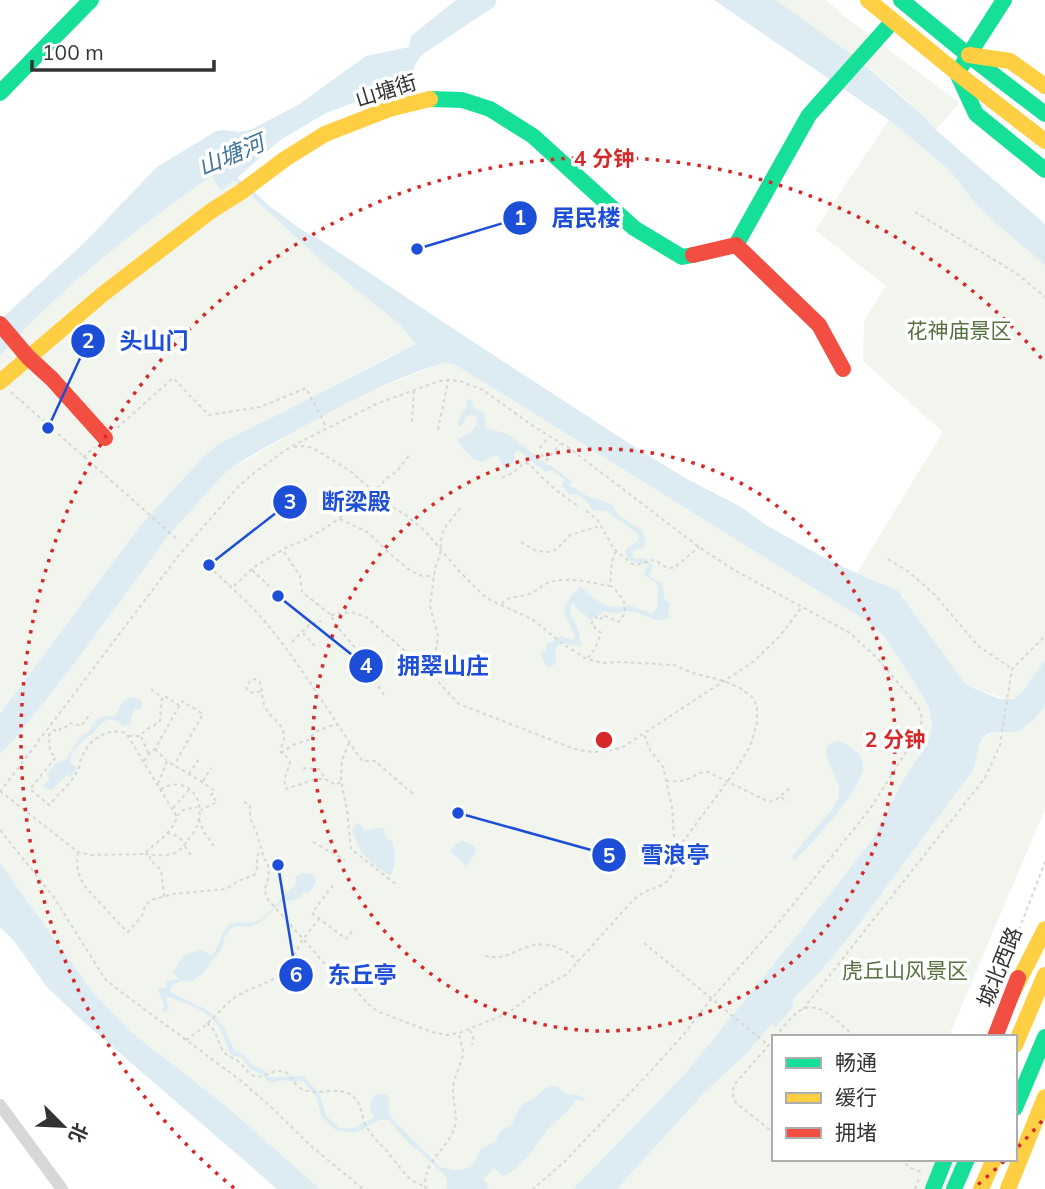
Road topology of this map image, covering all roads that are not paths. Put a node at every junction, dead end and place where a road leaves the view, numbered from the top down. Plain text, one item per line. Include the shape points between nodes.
1 (91, 0) edge
2 (868, 0) edge
3 (901, 0) edge
4 (1004, 0) edge
5 (893, 21) junction
6 (968, 55) junction
7 (957, 73) junction
8 (1045, 86) edge
9 (0, 93) edge
10 (1045, 114) edge
11 (1045, 141) edge
12 (1045, 170) edge
13 (736, 245) junction
14 (0, 324) edge
15 (28, 357) junction
16 (843, 369) dead end
17 (0, 382) edge
18 (105, 438) road end
19 (1045, 912) edge
20 (1045, 929) edge
21 (1045, 975) edge
22 (1013, 992) junction
23 (996, 1035) edge
24 (1045, 1037) edge
25 (1017, 1040) edge
26 (1045, 1097) edge
27 (1017, 1103) edge
28 (0, 1105) edge
29 (944, 1161) edge
30 (966, 1161) edge
31 (993, 1161) edge
32 (935, 1184) edge
33 (62, 1189) edge
34 (954, 1189) edge
35 (981, 1189) edge
36 (1008, 1189) edge

1 - 9 main road
2 - 5 main road
3 - 6 main road
4 - 6 main road
5 - 7 main road
5 - 13 main road via 809,115
6 - 7 main road
6 - 8 main road via 1010,61
6 - 10 main road
7 - 11 main road
7 - 12 main road via 976,114
13 - 15 main road, 山塘街 via 682,257 634,228 533,136 490,109 462,100 431,99 389,109 325,134 285,159 103,294
13 - 16 main road via 819,325
14 - 15 main road
15 - 17 main road, 山塘街
15 - 18 main road
19 - 22 main road, 城北西路
20 - 22 main road
21 - 25 main road
22 - 23 main road, 城北西路
24 - 27 main road
26 - 36 main road
28 - 33 street
29 - 32 main road
30 - 34 main road
31 - 35 main road

